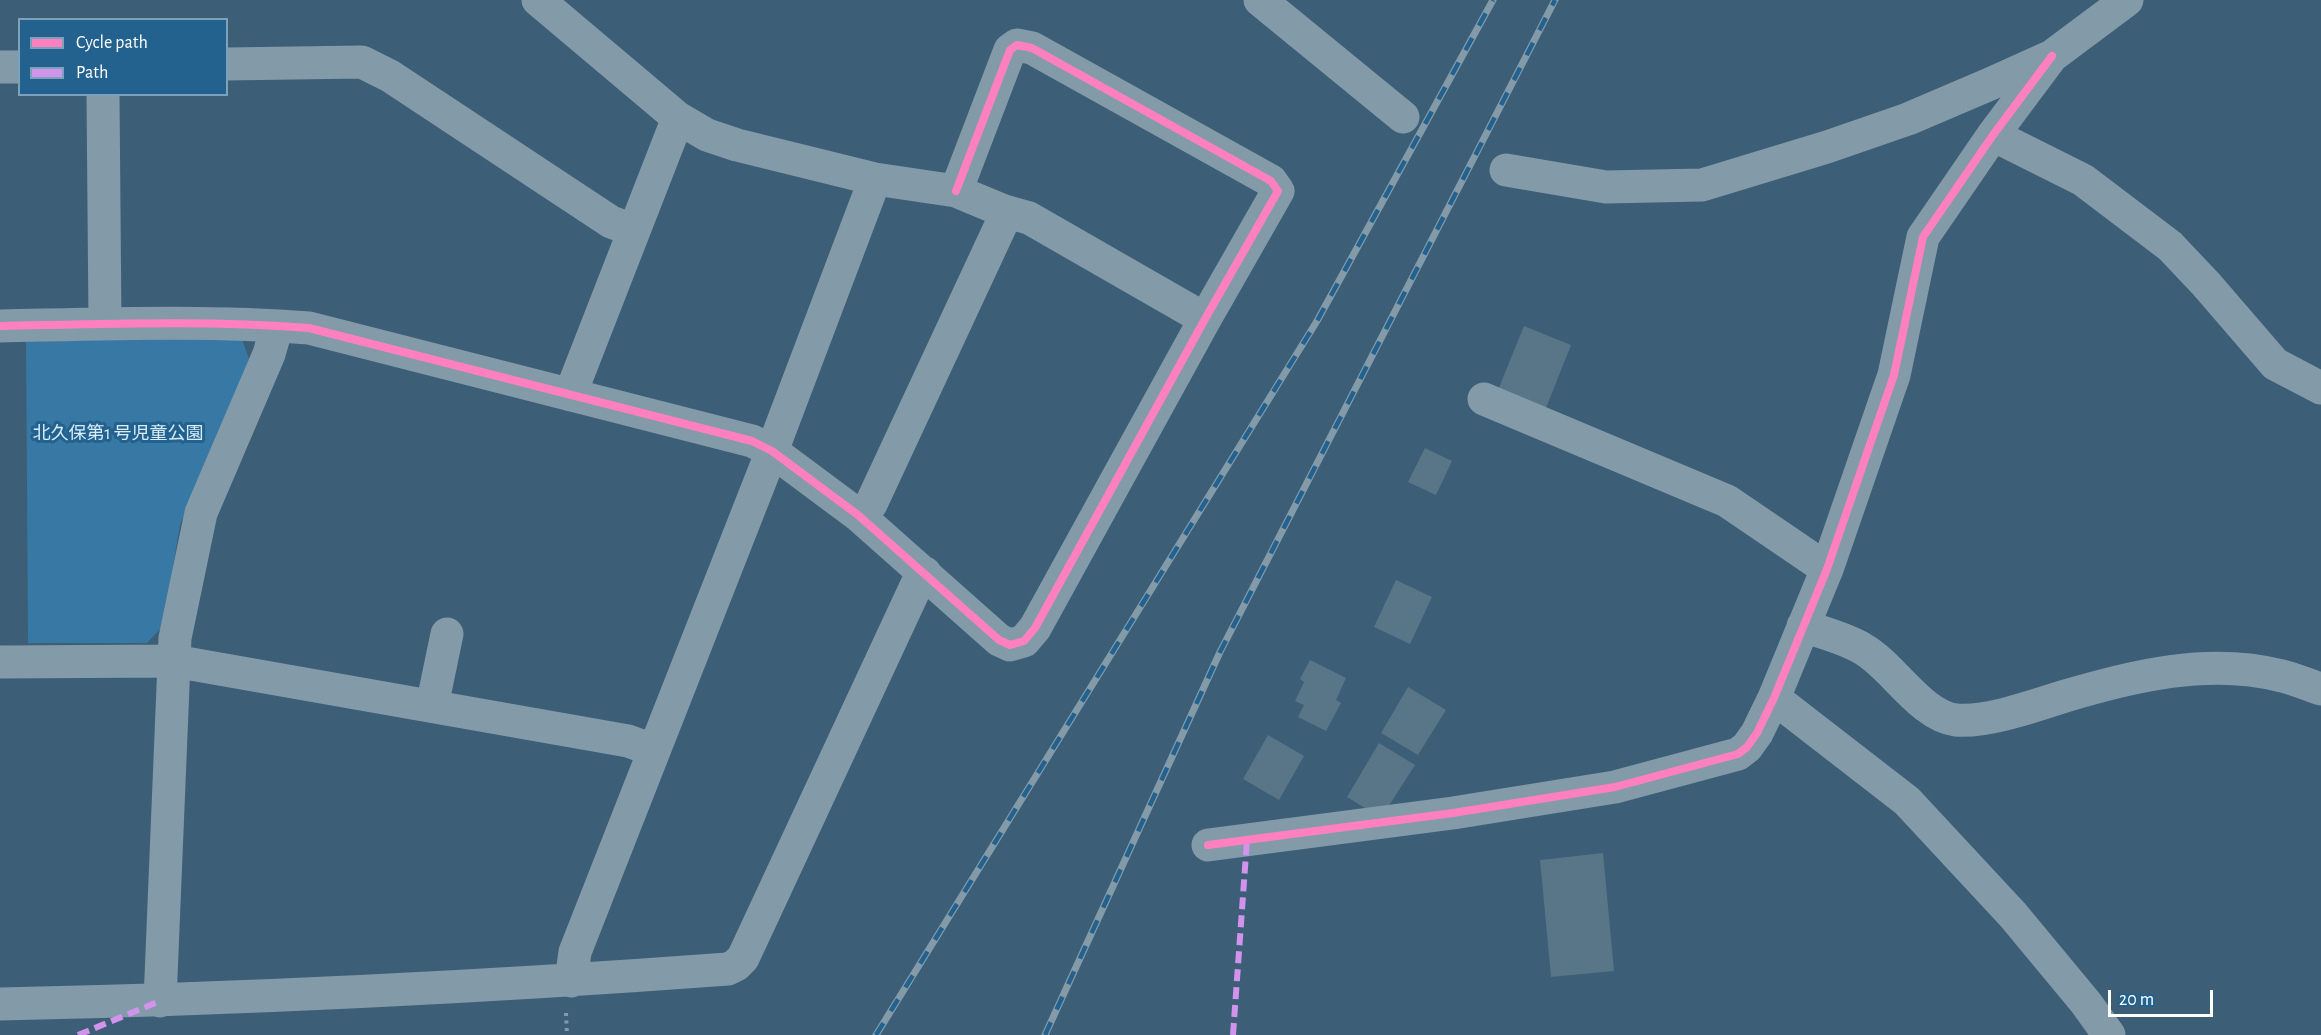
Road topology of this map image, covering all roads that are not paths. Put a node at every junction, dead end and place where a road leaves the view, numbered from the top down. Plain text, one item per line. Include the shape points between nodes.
1 (538, 0) edge
2 (1260, 0) edge
3 (2127, 0) edge
4 (2052, 56) junction
5 (228, 64) edge
6 (0, 67) edge
7 (18, 67) edge
8 (103, 96) edge
9 (1403, 117) dead end
10 (678, 118) junction
11 (1993, 135) junction
12 (1506, 170) dead end
13 (875, 179) junction
14 (956, 191) junction
15 (1004, 211) junction
16 (633, 230) junction
17 (1204, 319) junction
18 (105, 324) junction
19 (0, 326) edge
20 (277, 326) junction
21 (2321, 388) edge
22 (570, 394) junction
23 (1485, 399) dead end
24 (772, 451) junction
25 (858, 515) junction
26 (1827, 569) junction
27 (925, 573) junction
28 (1803, 626) junction
29 (447, 634) dead end
30 (0, 662) edge
31 (174, 662) junction
32 (2321, 689) edge
33 (1774, 698) junction
34 (432, 705) junction
35 (653, 750) junction
36 (1208, 845) dead end
37 (571, 981) junction
38 (160, 1001) junction
39 (0, 1004) edge
40 (2109, 1035) edge

1 - 10 street
2 - 9 street
3 - 4 street
4 - 11 street
4 - 12 street via 1908,119 1702,184 1606,187
5 - 16 street via 362,63 390,76 611,222
6 - 7 street
8 - 18 street
10 - 13 street via 707,135 737,145
10 - 16 street
11 - 21 street via 2083,180 2170,246 2275,364
11 - 26 street via 1923,237 1894,375
13 - 14 street
13 - 24 street
14 - 15 street
14 - 17 street via 1010,50 1017,45 1032,48 1271,181 1278,191
15 - 17 street via 1029,218
15 - 25 street via 1001,225 871,504
16 - 22 street
17 - 27 street via 1035,628 1024,641 1010,645 999,640
18 - 19 street
18 - 20 street
20 - 22 street via 309,328
20 - 31 street via 201,513 175,638
22 - 24 street via 752,441
23 - 26 street via 1726,501
24 - 25 street
24 - 35 street
25 - 27 street
26 - 28 street
27 - 37 street via 744,958 728,969
28 - 32 street via 1861,647 1926,705 1942,717 1957,720 2021,710 2143,675 2191,668 2281,675
28 - 33 street
29 - 34 street
30 - 31 street
31 - 34 street
31 - 38 street
33 - 36 street via 1757,733 1738,754 1615,787
33 - 40 street via 1907,801 2013,915
34 - 35 street via 628,741
35 - 37 street via 575,952
37 - 38 street
38 - 39 street

